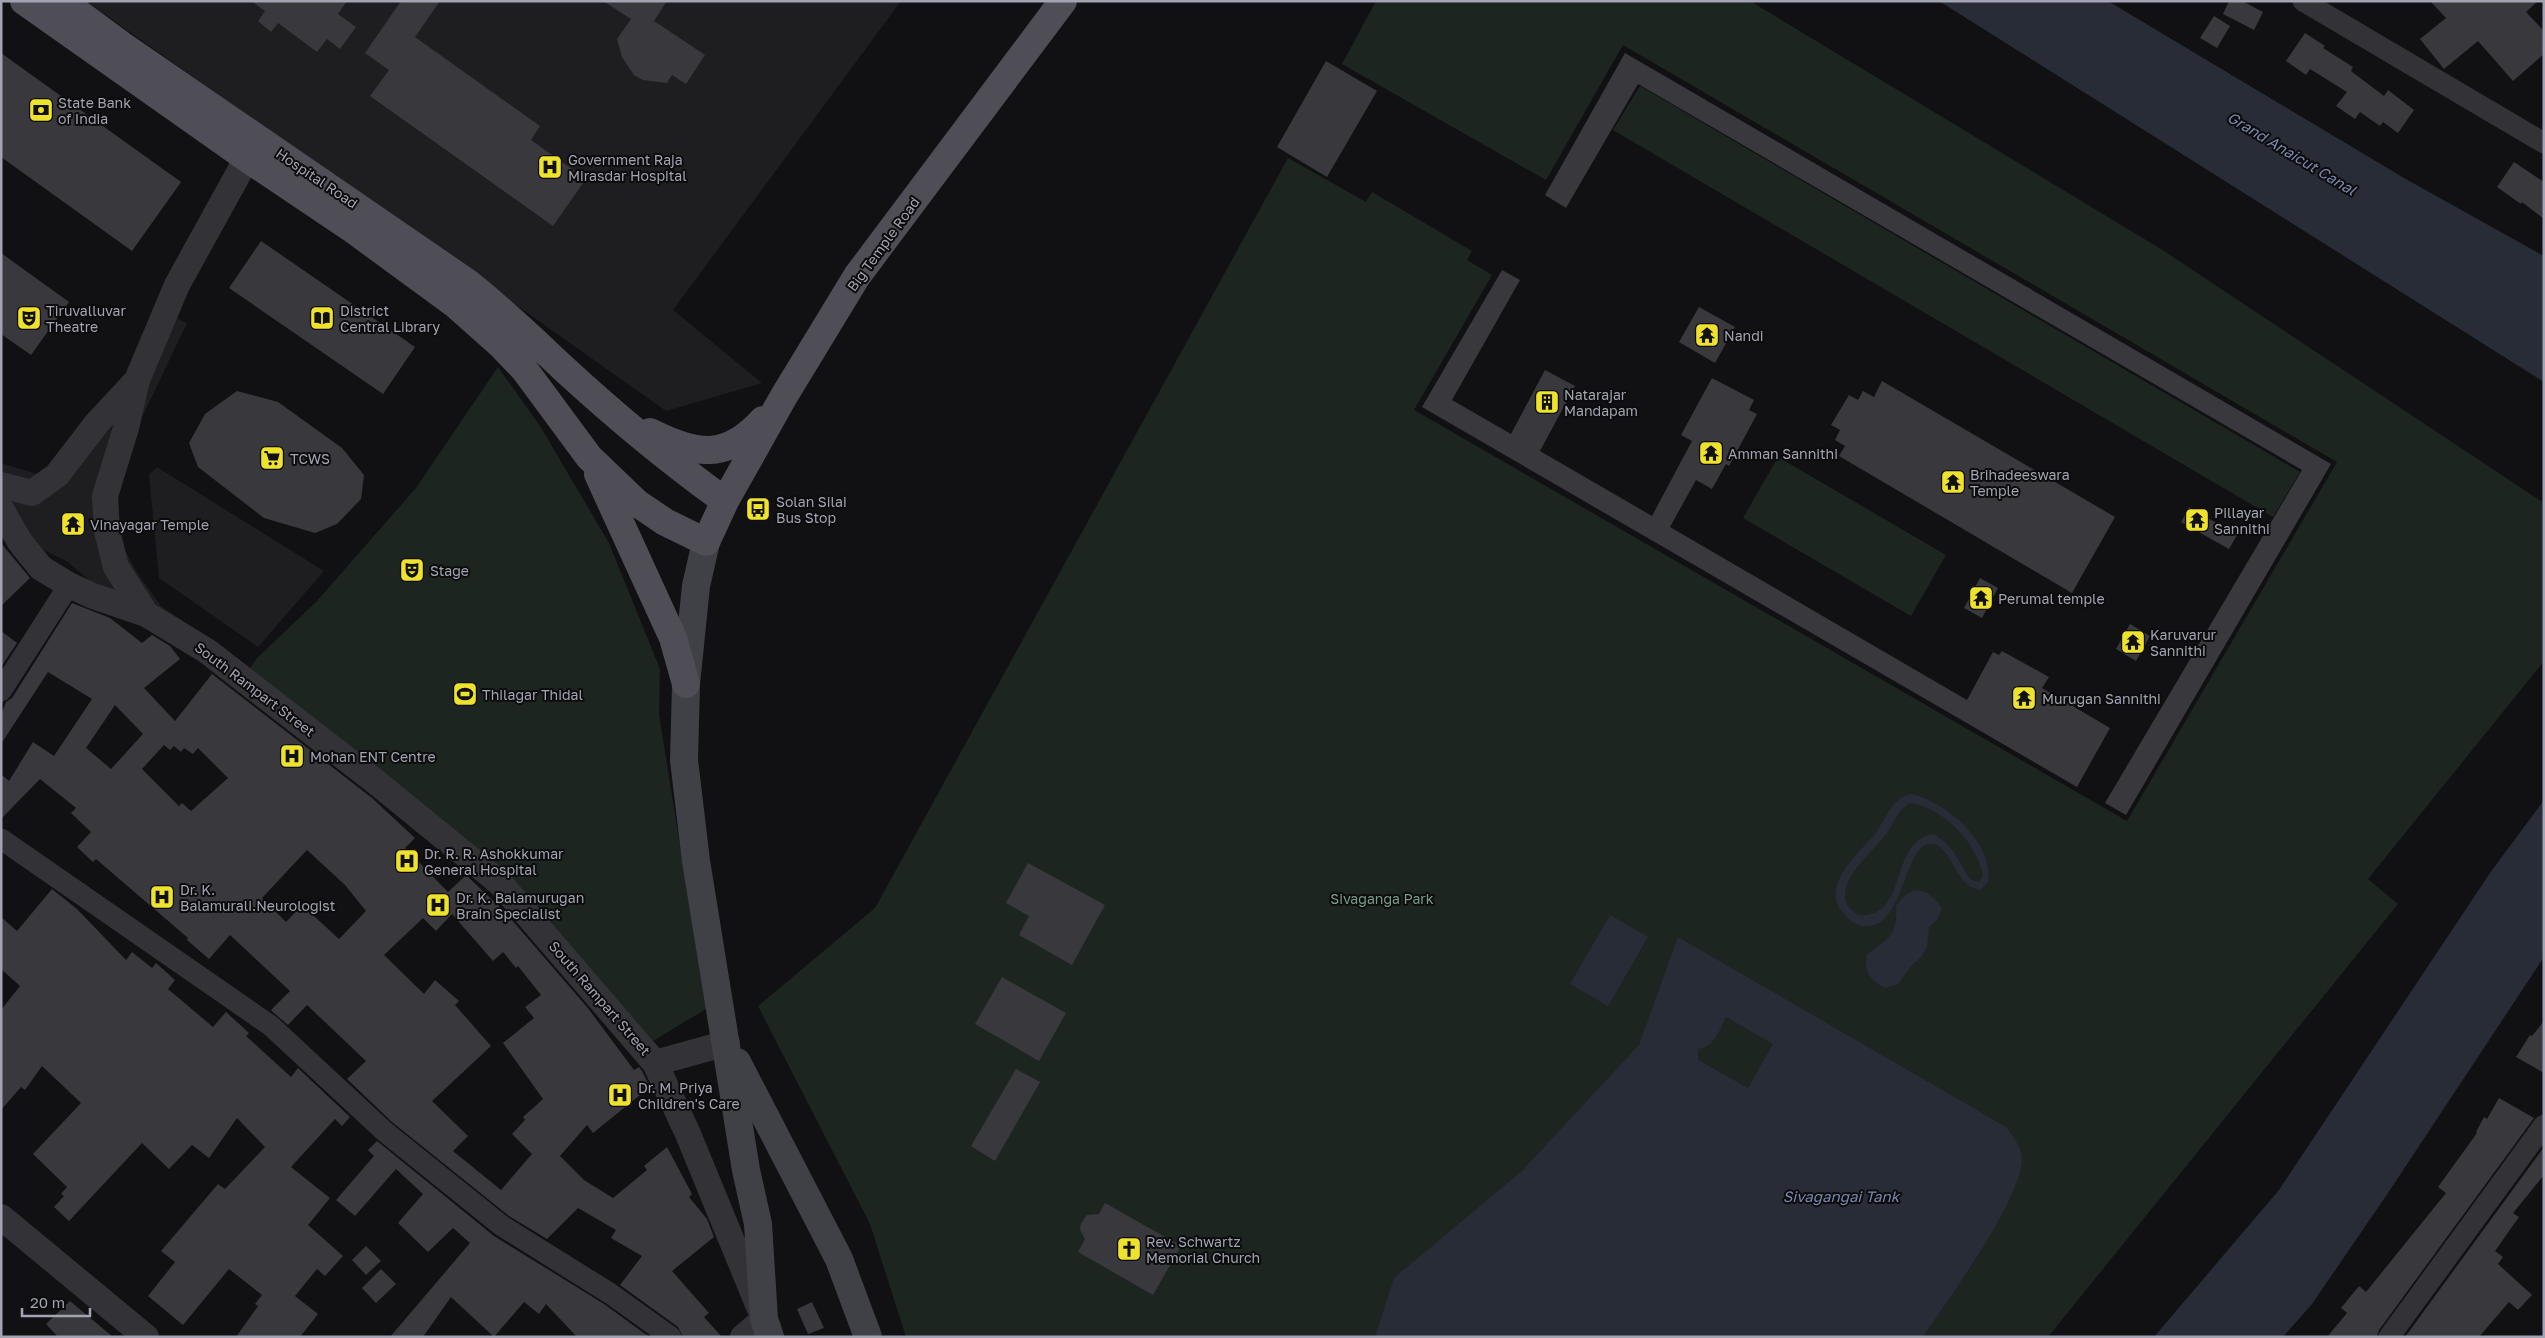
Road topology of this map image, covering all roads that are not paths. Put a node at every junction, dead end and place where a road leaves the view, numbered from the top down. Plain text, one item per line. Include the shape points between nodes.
1 (24, 1) edge
2 (62, 1) edge
3 (1063, 1) edge
4 (2303, 1) edge
5 (2544, 143) edge
6 (253, 149) junction
7 (137, 380) junction
8 (784, 396) junction
9 (618, 416) junction
10 (589, 457) junction
11 (1, 485) edge
12 (725, 501) junction
13 (1, 509) edge
14 (706, 542) junction
15 (69, 585) junction
16 (146, 614) junction
17 (686, 684) junction
18 (2, 686) edge
19 (1, 839) edge
20 (727, 1043) junction
21 (655, 1063) junction
22 (2544, 1124) edge
23 (1, 1217) edge
24 (767, 1328) edge
25 (146, 1337) edge
26 (671, 1337) edge
27 (743, 1337) edge
28 (868, 1337) edge
29 (2389, 1337) edge

1 - 6 main road, Hospital Road
2 - 6 main road, Hospital Road
3 - 8 main road, Big Temple Road via 857,276
4 - 5 street
6 - 7 street via 177,285
6 - 9 main road, Hospital Road via 468,283
6 - 10 main road, Hospital Road via 351,228 456,305 502,345 524,369
7 - 11 street via 97,423 57,475 32,493
7 - 16 street via 105,496 106,531 116,567
8 - 9 main road via 745,438 726,448 703,450 676,445
8 - 12 main road, Big Temple Road
9 - 12 main road
10 - 14 main road via 637,503 664,522
10 - 17 main road via 673,638
12 - 14 main road, Big Temple Road
13 - 15 street, South Rampart Street via 20,542 41,568
14 - 17 main road via 696,586
15 - 16 street, South Rampart Street
15 - 18 street
16 - 21 street, South Rampart Street via 207,651 485,868
17 - 20 main road via 684,760 696,861
19 - 26 street via 271,1026 384,1131 502,1226 611,1294
20 - 21 street
20 - 24 main road via 746,1170 758,1224
20 - 28 main road via 839,1259
21 - 24 street, South Rampart Street via 688,1134
22 - 29 street
23 - 25 street
24 - 27 street

